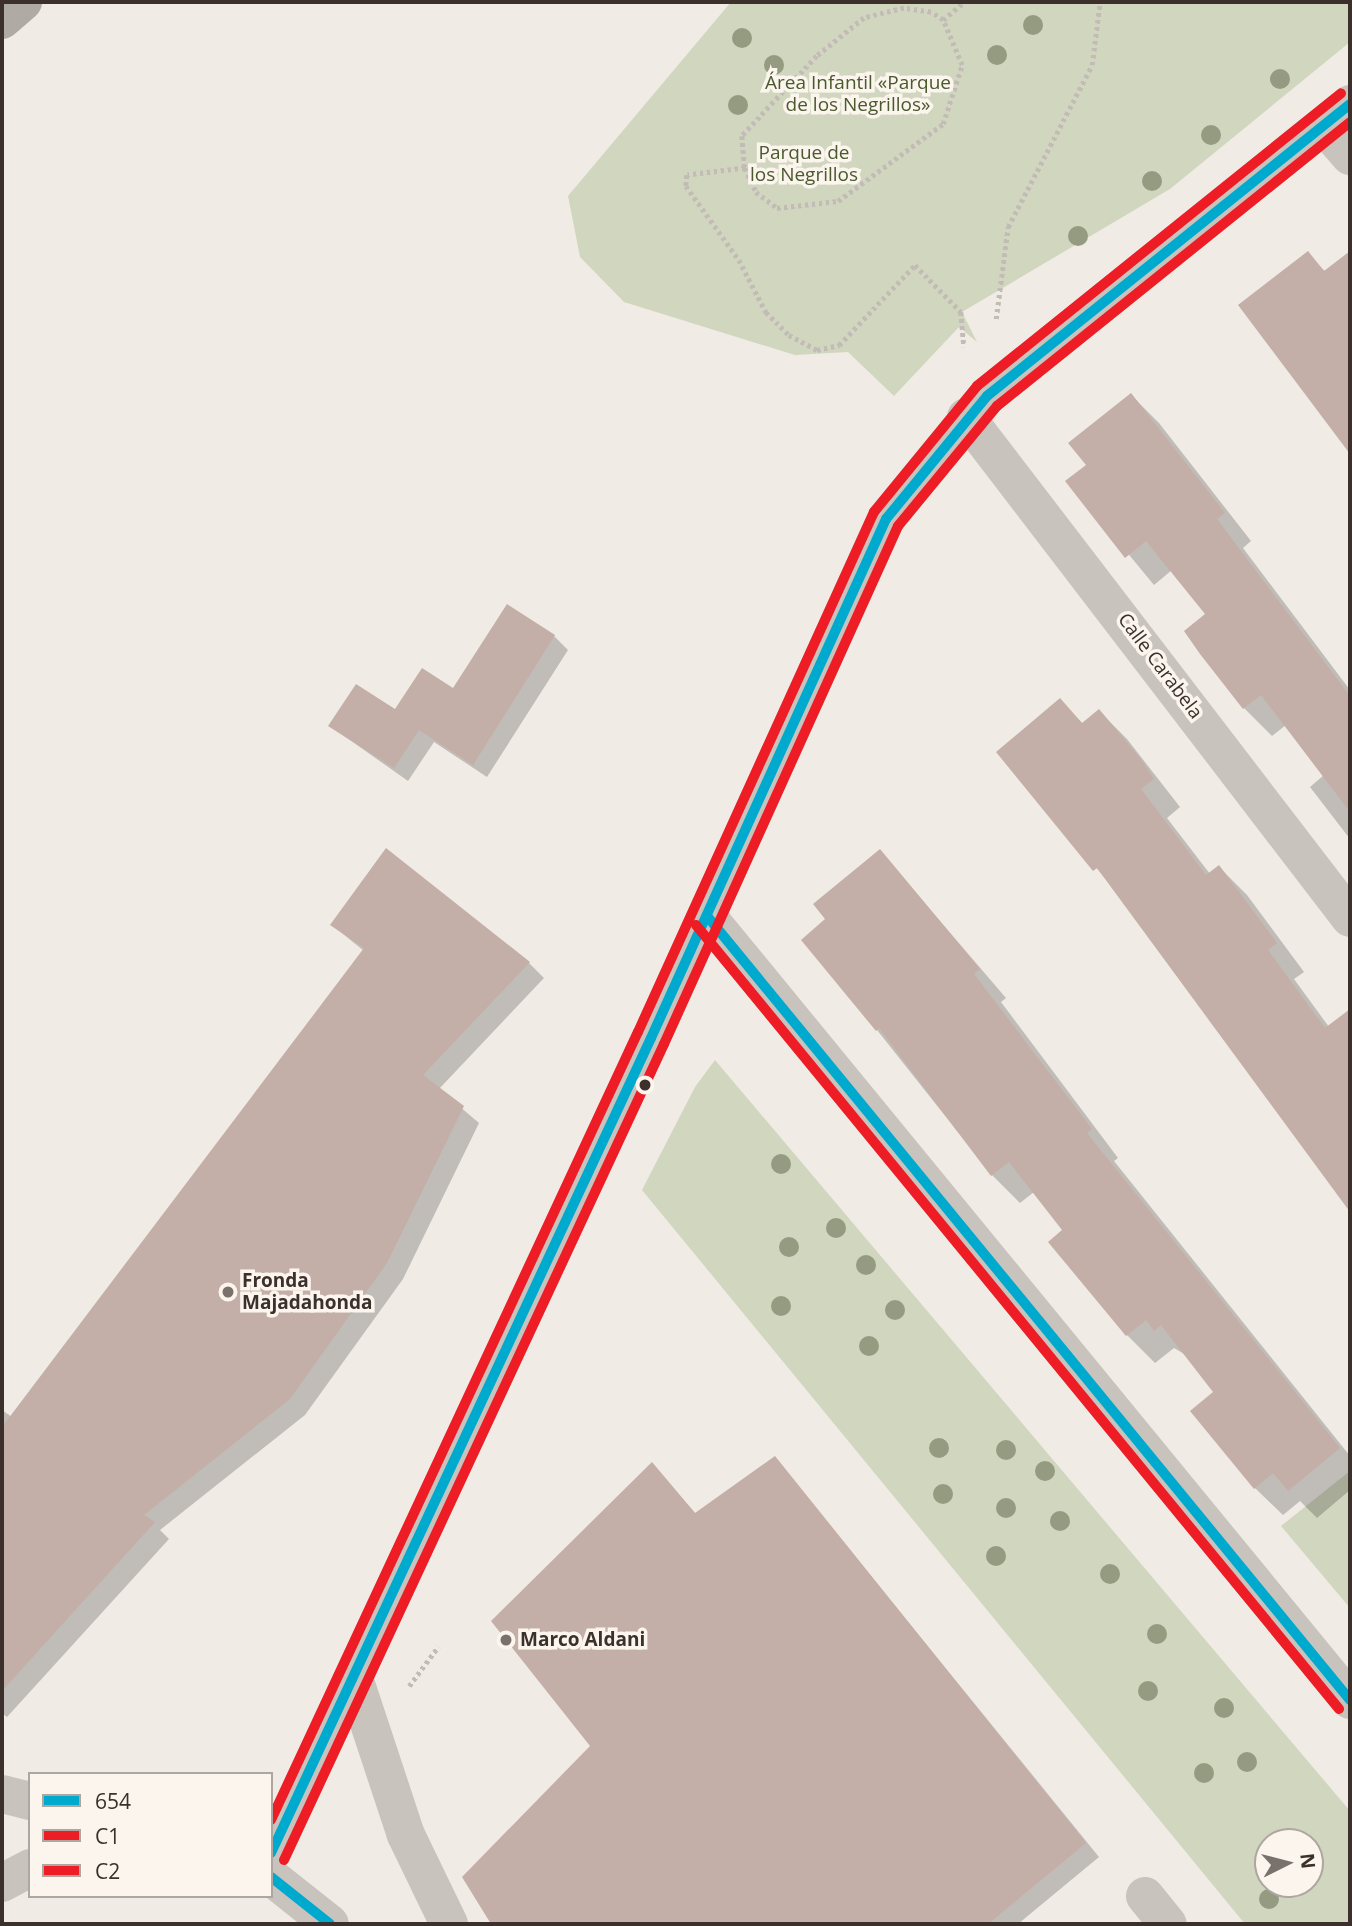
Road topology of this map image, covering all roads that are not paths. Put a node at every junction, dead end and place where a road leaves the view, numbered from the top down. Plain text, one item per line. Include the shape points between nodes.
1 (23, 2) edge
2 (2, 20) edge
3 (1337, 115) edge
4 (1350, 156) edge
5 (966, 417) junction
6 (707, 916) junction
7 (1350, 918) edge
8 (354, 1678) junction
9 (1350, 1700) edge
10 (2, 1794) edge
11 (28, 1800) edge
12 (273, 1850) edge
13 (28, 1869) edge
14 (273, 1879) edge
15 (2, 1883) edge
16 (330, 1924) edge
17 (449, 1924) edge

1 - 2 highway
3 - 4 street
3 - 5 street
5 - 6 street via 886,519
5 - 7 street, Calle Carabela
6 - 8 street
6 - 9 street
8 - 12 street
8 - 17 street via 406,1835
10 - 11 street
13 - 15 street
14 - 16 street

